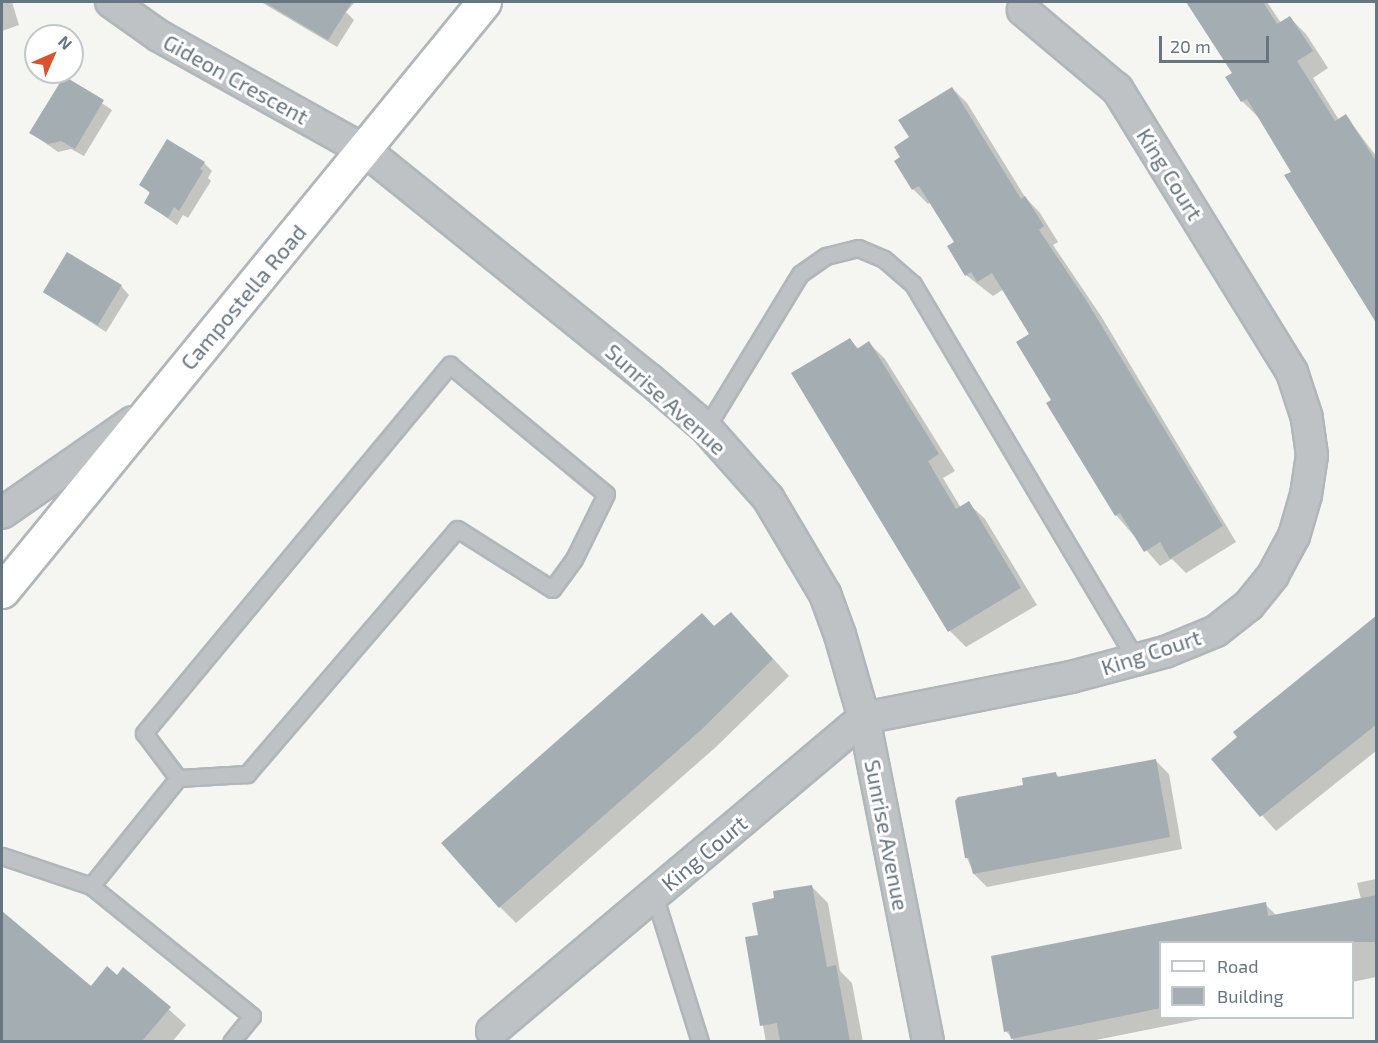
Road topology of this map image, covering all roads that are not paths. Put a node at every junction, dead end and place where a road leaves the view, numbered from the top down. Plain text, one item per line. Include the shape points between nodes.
1 (111, 2) edge
2 (484, 2) edge
3 (1023, 10) dead end
4 (366, 151) junction
5 (146, 414) junction
6 (706, 428) junction
7 (2, 513) edge
8 (2, 591) edge
9 (1136, 660) junction
10 (864, 718) junction
11 (178, 778) junction
12 (2, 856) edge
13 (91, 886) junction
14 (654, 895) junction
15 (492, 1031) dead end
16 (231, 1041) edge
17 (700, 1041) edge
18 (928, 1041) edge

1 - 4 street, Gideon Crescent via 159,36
2 - 4 main road, Campostella Road
3 - 9 street, King Court via 1117,89 1292,372 1307,418 1312,455 1306,495 1294,536 1273,575 1249,605 1216,631
4 - 5 main road, Campostella Road
4 - 6 street, Sunrise Avenue
5 - 7 street
5 - 8 main road, Campostella Road
6 - 9 lane via 800,274 826,256 858,248 884,259 913,284
6 - 10 street, Sunrise Avenue via 768,498 825,594
9 - 10 street, King Court via 1071,677
10 - 14 street, King Court
10 - 18 street, Sunrise Avenue
11 - 11 lane via 144,733 450,365 606,494 574,559 552,589 458,529 247,774
11 - 13 lane
12 - 13 lane
13 - 16 lane via 252,1016
14 - 15 street, King Court
14 - 17 lane

